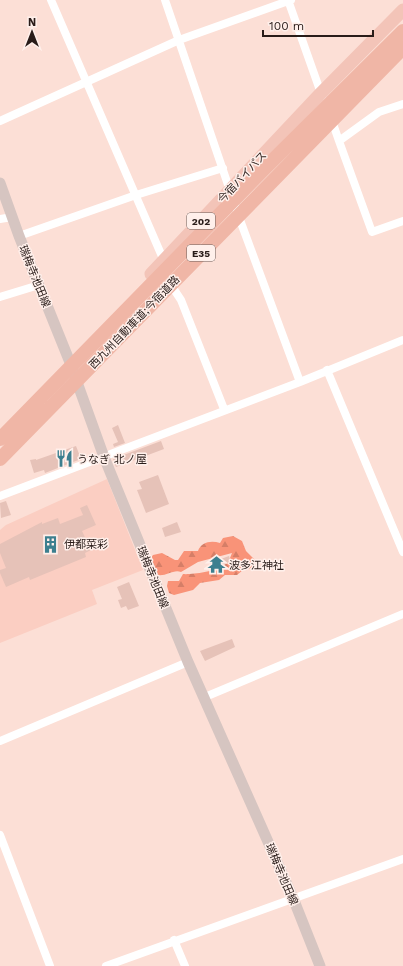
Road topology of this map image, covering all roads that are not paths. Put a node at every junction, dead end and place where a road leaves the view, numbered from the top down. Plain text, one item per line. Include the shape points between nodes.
1 (51, 0) edge
2 (165, 0) edge
3 (289, 0) edge
4 (403, 10) edge
5 (403, 31) edge
6 (179, 40) junction
7 (403, 48) edge
8 (403, 55) edge
9 (86, 82) junction
10 (321, 93) junction
11 (403, 104) edge
12 (0, 121) edge
13 (334, 126) junction
14 (339, 141) junction
15 (223, 168) junction
16 (0, 183) edge
17 (230, 190) junction
18 (136, 195) junction
19 (12, 217) junction
20 (0, 219) edge
21 (240, 220) junction
22 (403, 221) edge
23 (19, 236) junction
24 (164, 261) junction
25 (39, 285) junction
26 (172, 288) junction
27 (0, 297) edge
28 (403, 340) edge
29 (69, 360) junction
30 (327, 370) junction
31 (300, 382) junction
32 (78, 385) junction
33 (224, 410) junction
34 (0, 434) edge
35 (0, 439) edge
36 (104, 457) junction
37 (0, 459) edge
38 (0, 466) edge
39 (0, 496) edge
40 (403, 552) edge
41 (403, 614) edge
42 (188, 662) junction
43 (205, 697) junction
44 (0, 741) edge
45 (0, 835) edge
46 (403, 859) edge
47 (293, 898) junction
48 (174, 940) junction
49 (317, 965) edge
50 (50, 966) edge
51 (106, 966) edge
52 (185, 966) edge

1 - 9 street
2 - 6 street
3 - 6 street
3 - 10 street
4 - 10 highway, 今宿バイパス / 202
5 - 35 highway, 西九州自動車道;今宿道路 / E35
6 - 9 street
6 - 15 street
7 - 37 highway, 西九州自動車道;今宿道路 / E35
8 - 13 highway, 202
9 - 12 street
9 - 18 street
10 - 13 street
10 - 17 highway, 今宿バイパス / 202
11 - 14 street via 379,112
13 - 14 street
13 - 21 highway, 202
14 - 22 street via 372,232
15 - 17 street
15 - 18 street
16 - 19 main road, 瑞梅寺池田線
17 - 21 street
17 - 24 highway, 今宿バイパス / 202
18 - 23 street
18 - 24 street
19 - 20 street
19 - 23 main road, 瑞梅寺池田線
21 - 26 highway, 202
21 - 31 street
23 - 25 main road, 瑞梅寺池田線
24 - 29 highway, 今宿バイパス / 202
25 - 27 street
25 - 29 main road, 瑞梅寺池田線
26 - 32 highway, 202
26 - 33 street via 181,300
28 - 30 street
29 - 32 main road, 瑞梅寺池田線
29 - 34 highway, 今宿バイパス / 202
30 - 31 street
30 - 40 street
31 - 33 street
32 - 36 main road, 瑞梅寺池田線
32 - 38 highway, 202
33 - 36 street
36 - 39 street
36 - 42 main road, 瑞梅寺池田線
41 - 43 street
42 - 43 main road, 瑞梅寺池田線
42 - 44 street
43 - 47 main road, 瑞梅寺池田線
45 - 50 street
46 - 47 street
47 - 48 street
47 - 49 main road, 瑞梅寺池田線
48 - 51 street
48 - 52 street

